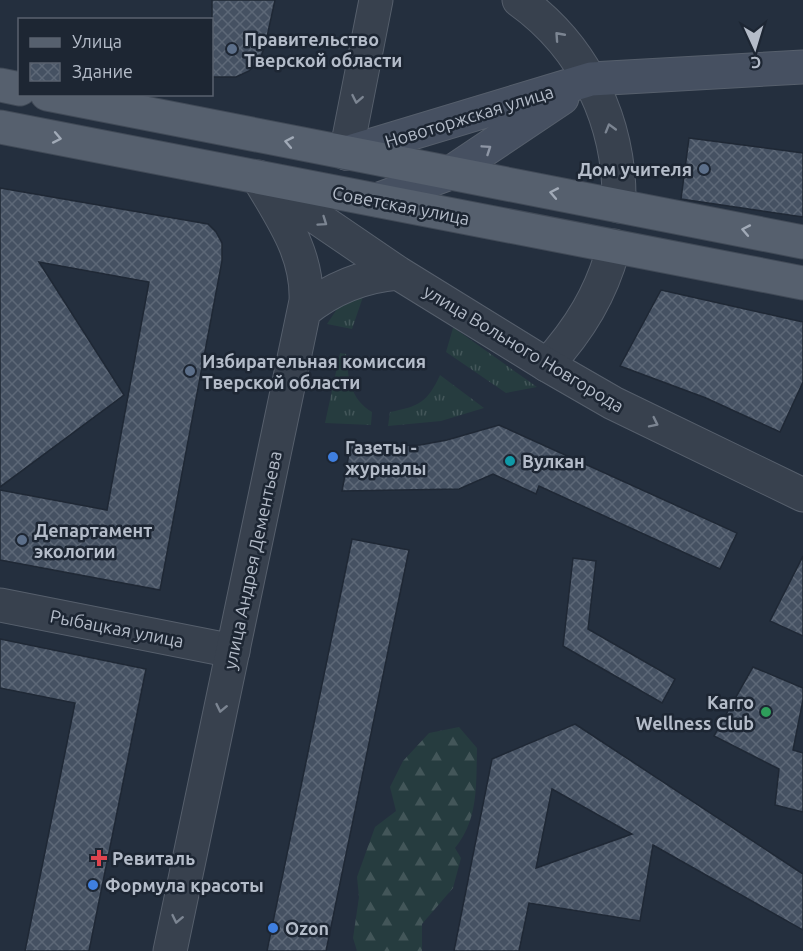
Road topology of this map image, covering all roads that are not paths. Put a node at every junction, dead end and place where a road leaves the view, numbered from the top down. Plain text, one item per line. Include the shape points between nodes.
1 (376, 0) edge
2 (519, 0) edge
3 (803, 67) edge
4 (591, 79) junction
5 (0, 85) edge
6 (18, 89) edge
7 (57, 96) edge
8 (0, 127) edge
9 (346, 153) junction
10 (450, 173) junction
11 (258, 177) junction
12 (377, 200) junction
13 (620, 206) junction
14 (803, 242) edge
15 (614, 246) junction
16 (398, 273) junction
17 (803, 283) edge
18 (304, 311) junction
19 (547, 365) junction
20 (803, 495) edge
21 (0, 605) edge
22 (233, 651) junction
23 (170, 951) edge

1 -> 9 street
4 -> 2 street via 554,30
3 - 4 main road, Новоторжская улица
4 - 9 main road, Новоторжская улица
10 -> 4 main road, Новоторжская улица
13 -> 4 street via 615,145
5 - 6 main road
9 -> 7 main road
8 -> 11 main road, Советская улица
9 - 10 main road
10 - 12 main road, Новоторжская улица
13 -> 10 main road
11 - 12 main road, Советская улица
11 -> 16 street, улица Вольного Новгорода
11 - 18 street, улица Андрея Дементьева via 302,258 306,279
12 - 15 main road, Советская улица
14 -> 13 main road
15 - 17 main road, Советская улица
15 - 19 street via 588,313
16 - 18 street via 348,284
16 - 19 street, улица Вольного Новгорода
18 - 22 street, улица Андрея Дементьева
19 -> 20 street, улица Вольного Новгорода via 613,403
21 - 22 street, Рыбацкая улица
22 -> 23 street, улица Андрея Дементьева

